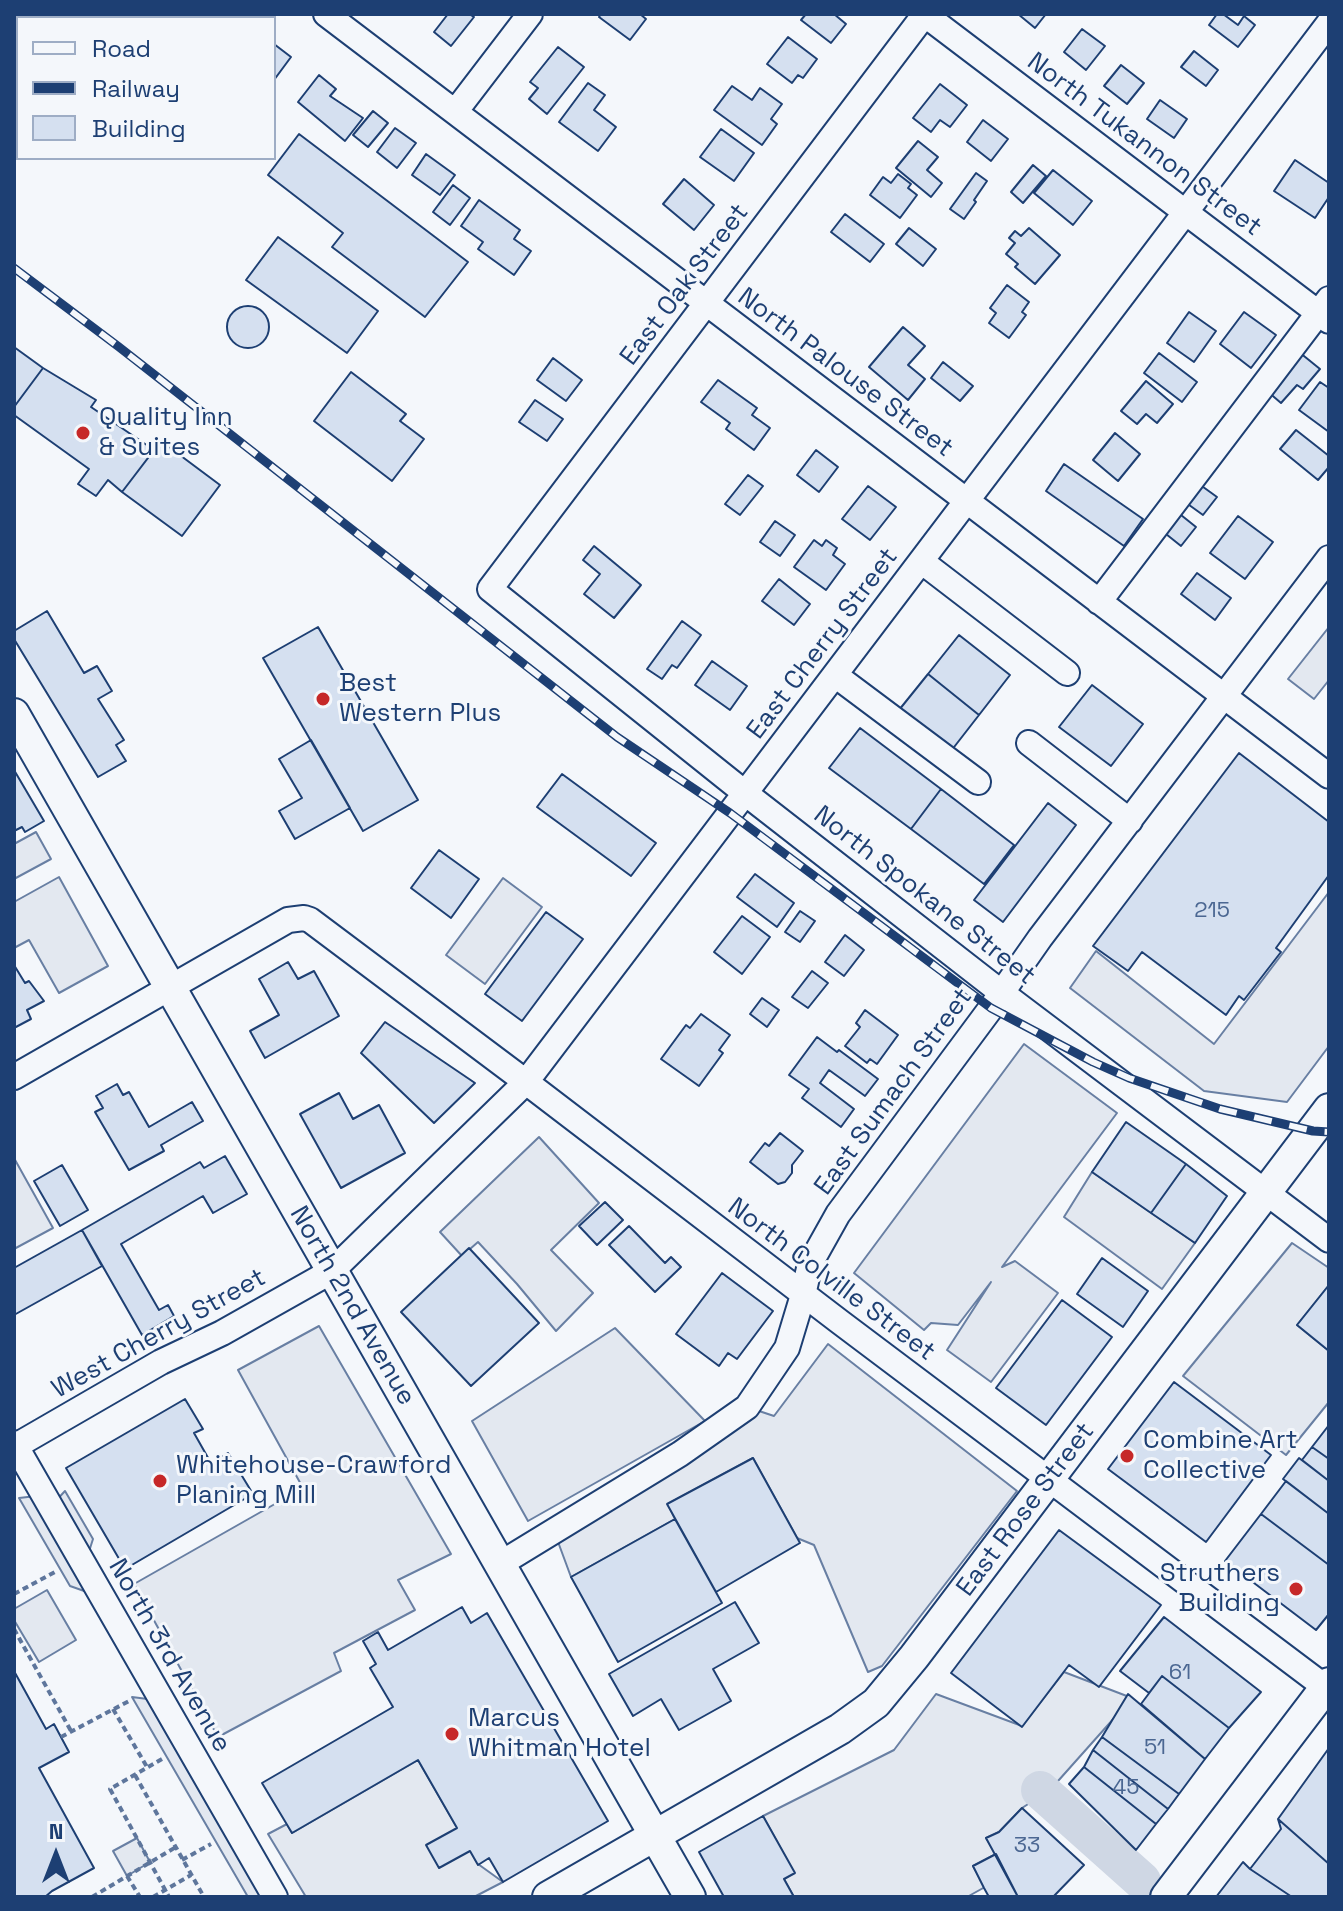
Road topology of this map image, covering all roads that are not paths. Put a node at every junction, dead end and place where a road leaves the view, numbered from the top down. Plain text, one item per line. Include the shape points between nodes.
1 (326, 14) edge
2 (530, 14) edge
3 (925, 14) edge
4 (1329, 23) edge
5 (455, 112) junction
6 (1186, 212) junction
7 (706, 303) junction
8 (1326, 311) edge
9 (967, 501) junction
10 (1329, 558) edge
11 (921, 561) junction
12 (490, 589) joint
13 (1099, 602) junction
14 (1067, 673) dead end
15 (835, 675) junction
16 (1224, 697) junction
17 (14, 714) edge
18 (1029, 743) dead end
19 (1329, 776) edge
20 (978, 782) dead end
21 (745, 793) junction
22 (1130, 821) junction
23 (170, 988) junction
24 (1002, 993) junction
25 (14, 1077) edge
26 (526, 1082) junction
27 (1329, 1109) edge
28 (1267, 1193) junction
29 (1329, 1240) edge
30 (332, 1271) junction
31 (803, 1295) junction
32 (15, 1445) edge
33 (1049, 1480) junction
34 (500, 1564) junction
35 (1328, 1687) edge
36 (655, 1836) junction
37 (275, 1897) edge
38 (548, 1897) edge
39 (690, 1897) edge
40 (1166, 1897) edge

1 - 5 street, North Palouse Street
2 - 5 street
3 - 6 street, North Tukannon Street
3 - 7 street, East Oak Street
4 - 6 street, East Cherry Street
5 - 7 street, North Palouse Street
6 - 8 street, North Tukannon Street
6 - 9 street, East Cherry Street
7 - 9 street, North Palouse Street
7 - 12 street, East Oak Street
8 - 13 street
9 - 11 street, East Cherry Street
9 - 13 street, North Palouse Street
10 - 16 street, East Sumach Street
11 - 14 street
11 - 15 street, East Cherry Street
12 - 21 street, North Spokane Street
13 - 16 street, North Palouse Street
15 - 20 street
15 - 21 street, East Cherry Street
16 - 19 street, North Palouse Street
16 - 22 street, East Sumach Street
17 - 23 main road, North 2nd Avenue
18 - 22 street
21 - 24 street, North Spokane Street
21 - 26 street, East Cherry Street
22 - 24 street, East Sumach Street
23 - 25 street
23 - 26 street, North Colville Street via 288,920 304,918
23 - 30 main road, North 2nd Avenue
24 - 28 street, North Spokane Street
24 - 31 street, East Sumach Street via 838,1214 810,1264
26 - 30 street, East Cherry Street
26 - 31 street, North Colville Street
27 - 28 main road, East Rose Street
28 - 29 street, North Spokane Street
28 - 33 main road, East Rose Street
30 - 32 street, West Cherry Street
30 - 34 main road, North 2nd Avenue
31 - 33 street, North Colville Street
31 - 34 street, East Sumach Street via 787,1348 747,1407
32 - 37 street, North 3rd Avenue
33 - 35 street, North Colville Street
33 - 36 main road, East Rose Street via 876,1703
34 - 36 main road, North 2nd Avenue
35 - 40 main road
36 - 38 main road, East Rose Street
36 - 39 main road, North 2nd Avenue

